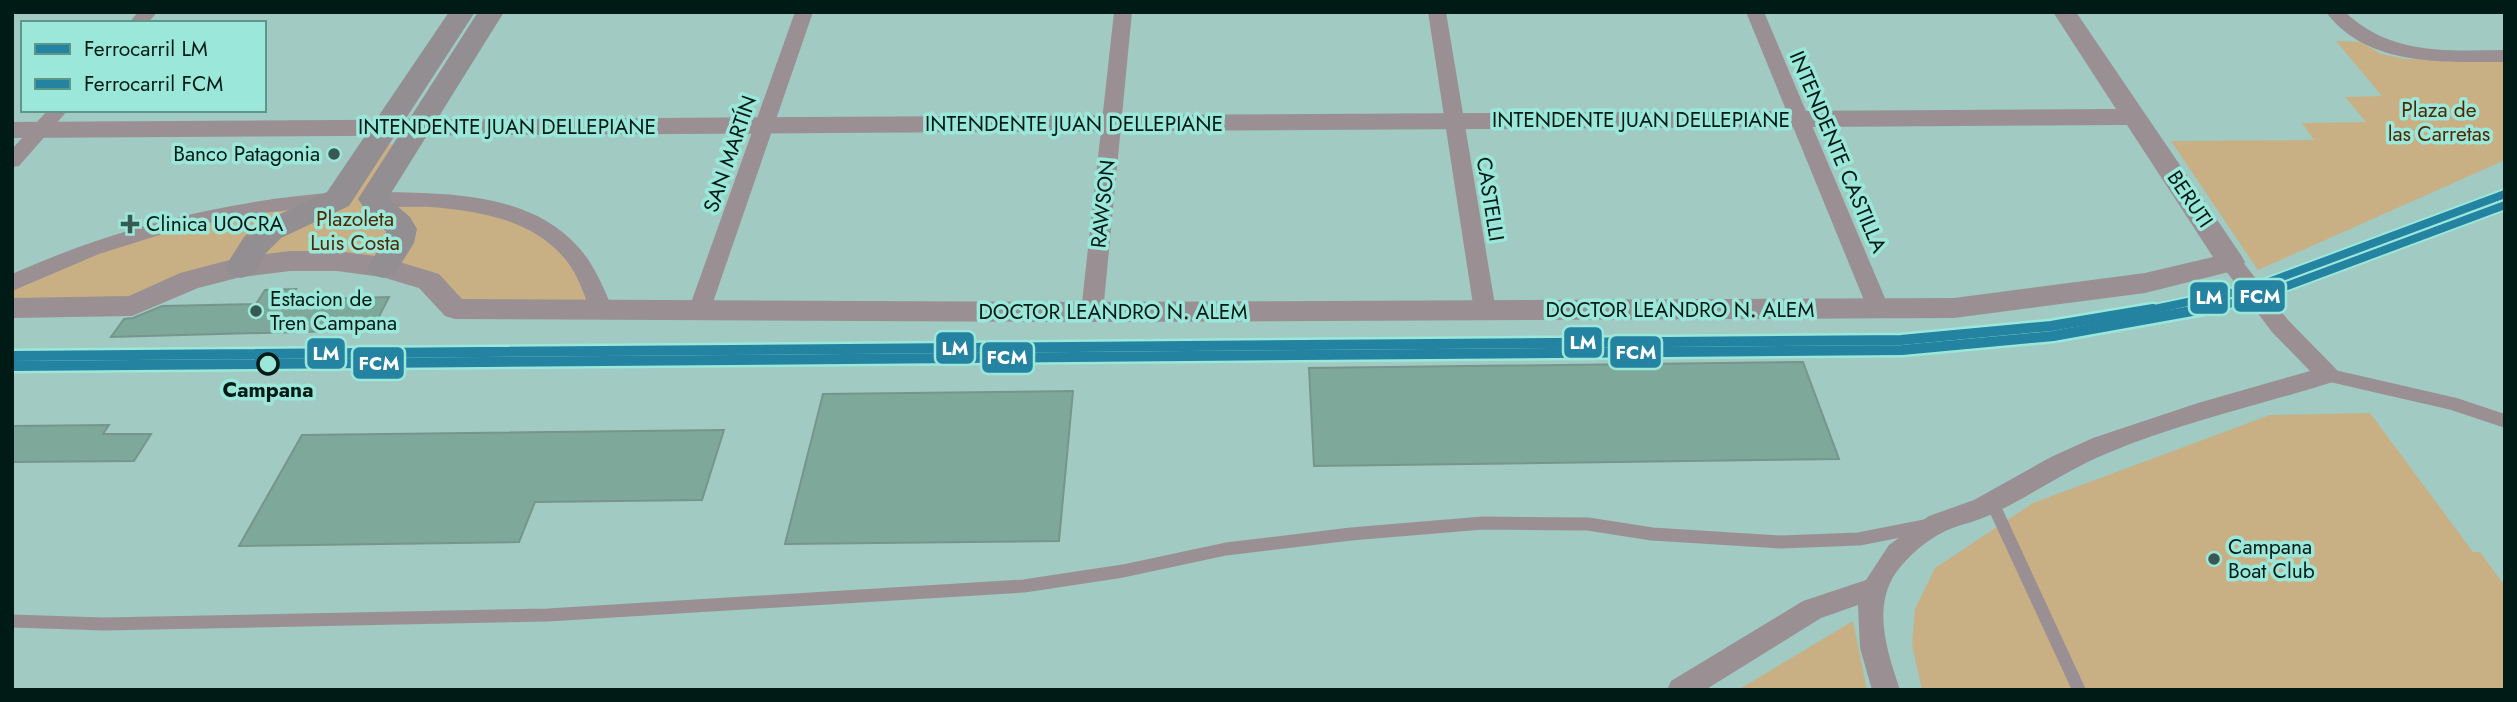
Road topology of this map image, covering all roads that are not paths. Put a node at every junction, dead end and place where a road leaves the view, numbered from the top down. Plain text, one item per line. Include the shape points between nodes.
1 (462, 12) edge
2 (491, 12) edge
3 (804, 12) edge
4 (1123, 12) edge
5 (1437, 12) edge
6 (1755, 12) edge
7 (2064, 12) edge
8 (2335, 12) edge
9 (2505, 56) edge
10 (57, 112) edge
11 (2136, 117) junction
12 (1799, 119) junction
13 (1455, 121) junction
14 (1111, 124) junction
15 (764, 126) junction
16 (385, 128) junction
17 (418, 128) junction
18 (12, 130) edge
19 (40, 130) junction
20 (12, 161) edge
21 (373, 198) junction
22 (338, 199) junction
23 (2231, 262) junction
24 (241, 267) junction
25 (383, 267) junction
26 (12, 283) edge
27 (12, 308) edge
28 (602, 310) junction
29 (1879, 310) junction
30 (699, 311) junction
31 (1485, 311) junction
32 (1092, 312) junction
33 (2328, 375) junction
34 (2505, 421) edge
35 (1992, 502) junction
36 (1936, 524) junction
37 (1876, 587) junction
38 (12, 621) edge
39 (1681, 690) edge
40 (1886, 690) edge
41 (2080, 690) edge

1 - 16 main road
2 - 17 main road
3 - 15 street, SAN MARTÍN
4 - 14 street, RAWSON
5 - 13 street, CASTELLI
6 - 12 street, INTENDENTE CASTILLA
7 - 11 street, BERUTI
8 - 9 street via 2359,33 2400,51 2423,56
10 - 19 street
11 - 12 street, INTENDENTE JUAN DELLEPIANE
11 - 23 street, BERUTI
12 - 13 street, INTENDENTE JUAN DELLEPIANE
12 - 29 street, INTENDENTE CASTILLA
13 - 14 street, INTENDENTE JUAN DELLEPIANE
13 - 31 street, CASTELLI
14 - 15 street, INTENDENTE JUAN DELLEPIANE
14 - 32 street, RAWSON
15 - 17 street, INTENDENTE JUAN DELLEPIANE
15 - 30 street, SAN MARTÍN
16 - 17 street, INTENDENTE JUAN DELLEPIANE
16 - 19 street, INTENDENTE JUAN DELLEPIANE
16 - 22 main road
17 - 21 main road
18 - 19 street, INTENDENTE JUAN DELLEPIANE
19 - 20 street
21 - 25 main road via 402,229 399,243
21 - 28 street via 481,205 529,220 565,245 587,275
22 - 24 main road via 270,231
22 - 26 street via 223,210 133,232
23 - 29 street, DOCTOR LEANDRO N. ALEM via 2145,283 2038,299
23 - 33 street, BERUTI via 2280,326
24 - 25 street, DOCTOR LEANDRO N. ALEM via 290,261
24 - 27 street, DOCTOR LEANDRO N. ALEM via 190,280 132,306
25 - 28 street, DOCTOR LEANDRO N. ALEM via 429,281 456,309
28 - 30 street, DOCTOR LEANDRO N. ALEM
29 - 31 street, DOCTOR LEANDRO N. ALEM
30 - 32 street, DOCTOR LEANDRO N. ALEM
31 - 32 street, DOCTOR LEANDRO N. ALEM
33 - 34 lane via 2454,404
33 - 35 street via 2155,426 2070,459
35 - 36 street
35 - 41 lane
36 - 37 street via 1901,549
36 - 38 lane via 1859,540 1781,542 1652,534 1588,524 1483,523 1226,549 1024,586 534,615 104,624
37 - 39 street via 1812,609
37 - 40 street via 1871,610 1873,650

